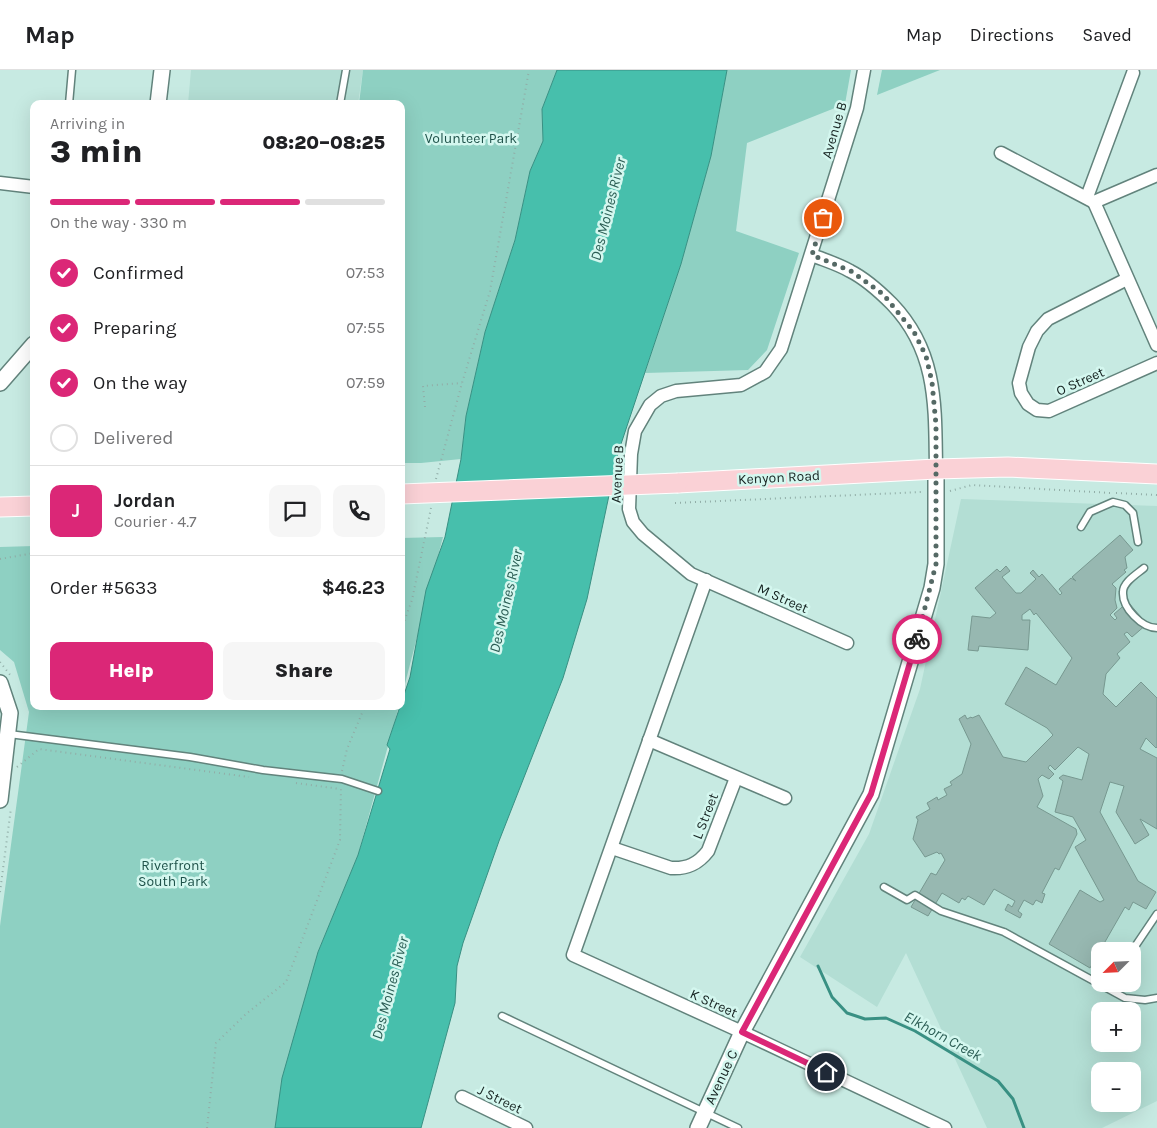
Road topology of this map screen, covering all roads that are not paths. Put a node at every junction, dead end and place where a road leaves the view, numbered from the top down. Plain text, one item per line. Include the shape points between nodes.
1 (72, 70) edge
2 (162, 70) edge
3 (346, 70) edge
4 (864, 70) edge
5 (1133, 73) dead end
6 (69, 100) edge
7 (158, 100) edge
8 (341, 100) edge
9 (1001, 152) dead end
10 (1157, 176) edge
11 (0, 183) edge
12 (30, 187) edge
13 (1091, 200) junction
14 (812, 255) junction
15 (1127, 280) junction
16 (1157, 345) edge
17 (30, 349) edge
18 (1157, 363) edge
19 (0, 383) edge
20 (936, 469) junction
21 (1157, 474) edge
22 (405, 494) edge
23 (30, 506) edge
24 (0, 507) edge
25 (1081, 527) dead end
26 (1138, 542) dead end
27 (1144, 568) dead end
28 (706, 580) junction
29 (1157, 628) edge
30 (847, 643) dead end
31 (0, 683) edge
32 (9, 734) junction
33 (650, 740) junction
34 (736, 778) junction
35 (378, 790) dead end
36 (785, 798) dead end
37 (0, 800) edge
38 (612, 848) junction
39 (884, 887) dead end
40 (1157, 914) edge
41 (1138, 942) edge
42 (1091, 978) edge
43 (1116, 992) edge
44 (1157, 998) edge
45 (502, 1016) dead end
46 (742, 1032) junction
47 (462, 1098) dead end
48 (705, 1113) junction
49 (526, 1128) edge
50 (698, 1128) edge
51 (738, 1128) edge
52 (945, 1128) edge

1 - 6 lane
2 - 7 street
3 - 8 lane
4 - 14 street, Avenue B via 857,108
5 - 13 street
9 - 13 street
10 - 13 street
11 - 12 street
13 - 15 street
14 - 20 street, Avenue C via 851,271 868,282 894,306 914,332 926,356 932,382
14 - 28 street, Avenue B via 781,350 765,372 741,385 676,391 661,396 650,405 635,431 630,454 629,509 633,522 675,562
15 - 16 street
15 - 18 street, O Street via 1048,319 1037,331 1030,347 1019,383 1021,393 1037,410 1049,410
17 - 19 street
20 - 21 main road, Kenyon Road via 1008,467
20 - 22 main road, Kenyon Road, bridge
20 - 46 street, Avenue C via 936,564 932,588 871,794
23 - 24 main road
25 - 26 lane via 1090,512 1114,502 1125,505 1133,513
27 - 29 lane via 1125,585 1125,602 1144,625
28 - 30 street, M Street
28 - 33 street
31 - 32 street via 10,714
32 - 35 lane via 342,779
32 - 37 street
33 - 34 street
33 - 38 street
34 - 36 street
34 - 38 street, L Street via 708,851 701,861 680,869 671,868
38 - 46 street, K Street via 573,956
39 - 42 lane via 907,900 915,895 941,911 1004,932
40 - 41 lane
43 - 44 lane via 1125,998
45 - 48 lane
46 - 48 street, Avenue C
46 - 52 street, K Street
47 - 49 street, J Street
48 - 50 street, Avenue C
48 - 51 lane

